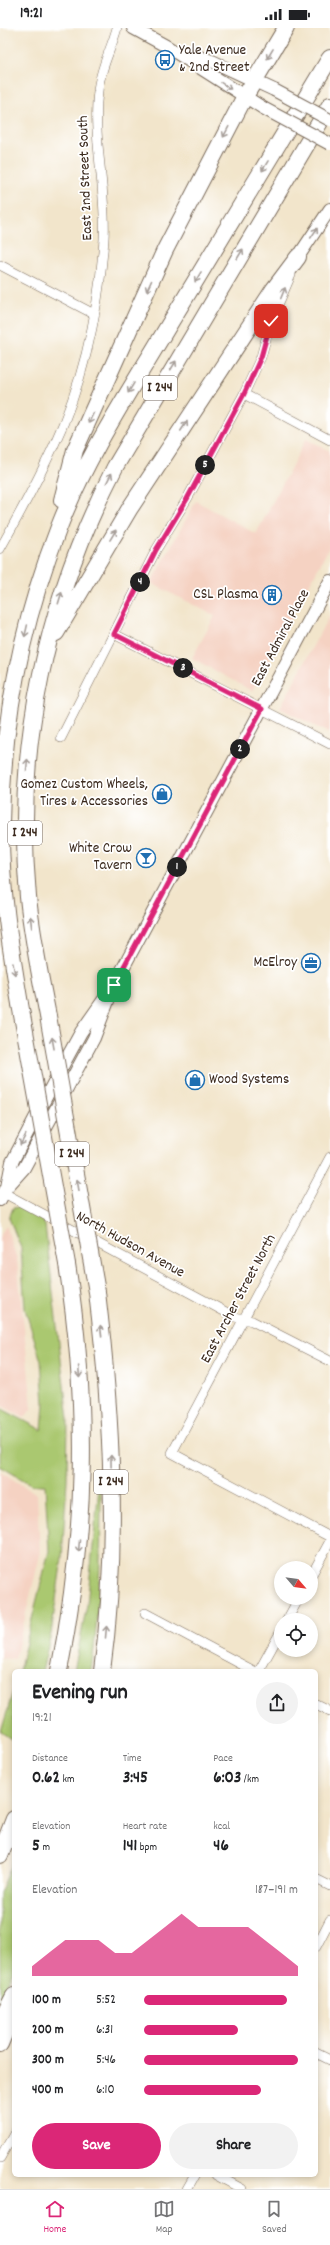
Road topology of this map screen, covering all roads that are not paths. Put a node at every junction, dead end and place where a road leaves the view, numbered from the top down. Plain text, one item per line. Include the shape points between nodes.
1 (117, 28) edge
2 (133, 28) edge
3 (286, 28) edge
4 (166, 46) junction
5 (330, 58) edge
6 (255, 80) junction
7 (244, 98) junction
8 (330, 105) edge
9 (330, 120) edge
10 (330, 144) edge
11 (330, 209) edge
12 (298, 257) junction
13 (0, 265) edge
14 (94, 314) junction
15 (244, 394) junction
16 (330, 440) edge
17 (0, 549) edge
18 (45, 567) junction
19 (330, 581) edge
20 (114, 634) junction
21 (46, 650) junction
22 (262, 709) junction
23 (61, 738) dead end
24 (330, 744) edge
25 (330, 1157) edge
26 (3, 1191) edge
27 (244, 1319) junction
28 (330, 1361) edge
29 (330, 1537) edge
30 (330, 1541) edge
31 (318, 1563) edge
32 (145, 1613) dead end
33 (274, 1644) edge
34 (59, 1669) edge
35 (102, 1669) edge
36 (250, 1669) edge
37 (260, 1669) edge
38 (318, 1705) edge
39 (330, 1711) edge
40 (12, 1824) edge
41 (0, 1855) edge
42 (318, 1880) edge
43 (330, 1886) edge
44 (330, 1920) edge
45 (318, 1943) edge
46 (12, 2000) edge
47 (12, 2015) edge
48 (0, 2022) edge
49 (0, 2044) edge
50 (318, 2054) edge
51 (330, 2060) edge
52 (12, 2137) edge
53 (0, 2158) edge
54 (194, 2177) edge
55 (220, 2177) edge
56 (187, 2189) edge
57 (242, 2189) edge

1 - 14 street, East 2nd Street South via 102,68 98,92 104,238
2 - 4 main road
3 -> 6 highway
4 - 6 main road
4 -> 7 main road
5 -> 18 highway, I 244 via 95,450 59,526
6 - 7 highway
6 - 9 main road, bridge
7 - 10 main road, bridge
7 -> 18 highway via 165,250 75,450
21 -> 8 highway, I 244 via 59,599 75,552 114,466
12 -> 11 main road
15 -> 12 street via 261,357 271,321
21 -> 12 highway via 130,508 274,289
13 - 14 street
14 - 17 street, East 2nd Street South via 85,359 55,443
15 - 16 street
15 - 20 street via 156,550
18 -> 34 highway, I 244, bridge via 30,612 12,690 0,824 2,874 12,956 67,1264 78,1350 83,1479 79,1546 69,1622
19 - 22 main road, East Admiral Place
20 - 22 street
20 - 23 street
35 -> 21 highway, I 244, bridge via 111,1583 112,1514 107,1389 96,1292 29,904 25,819 32,720
22 - 24 street
22 - 26 main road, East Admiral Place via 114,985 81,1032 59,1072 12,1162
25 - 27 street, East Archer Street North
26 - 27 street, North Hudson Avenue via 235,1317
27 - 28 street, North Hudson Avenue
27 - 29 street, East Archer Street North via 172,1453
30 - 31 street
32 - 36 street
33 - 37 street
38 - 39 street
40 - 41 highway
42 - 43 street
44 - 45 street
46 - 48 highway
47 - 49 highway
50 - 51 street
52 - 53 street
54 - 56 street
55 - 57 street

